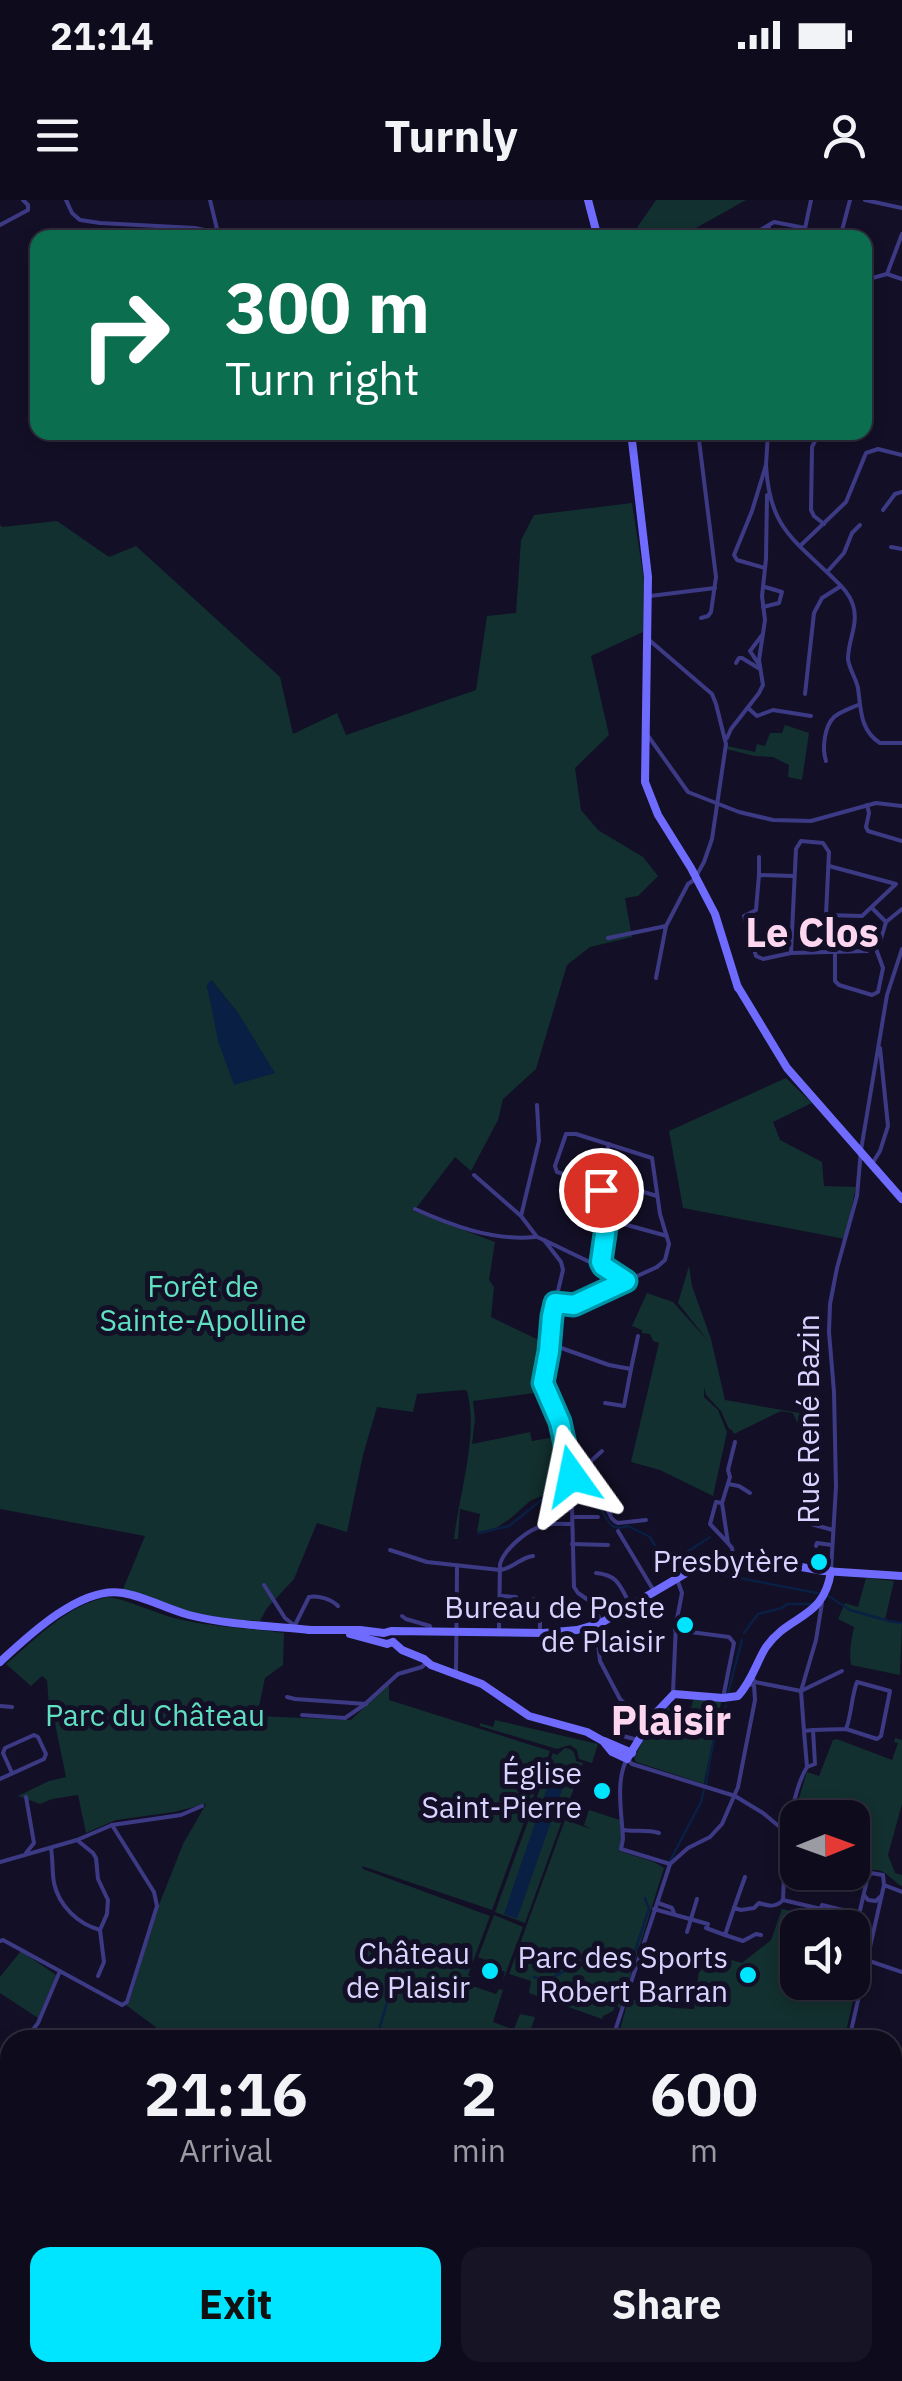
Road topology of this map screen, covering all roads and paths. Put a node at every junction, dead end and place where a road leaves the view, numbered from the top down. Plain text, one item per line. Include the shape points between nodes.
1 (24, 200) edge
2 (66, 200) edge
3 (210, 200) edge
4 (588, 200) edge
5 (811, 200) edge
6 (850, 200) edge
7 (865, 200) edge
8 (879, 202) edge
9 (902, 208) edge
10 (0, 225) edge
11 (770, 225) junction
12 (805, 228) joint
13 (204, 230) edge
14 (217, 230) edge
15 (596, 230) edge
16 (761, 230) edge
17 (769, 230) edge
18 (842, 230) edge
19 (902, 234) edge
20 (887, 274) junction
21 (872, 278) edge
22 (902, 279) edge
23 (632, 440) edge
24 (699, 440) edge
25 (768, 440) edge
26 (816, 440) edge
27 (902, 455) edge
28 (766, 465) junction
29 (767, 486) junction
30 (902, 492) edge
31 (883, 510) dead end
32 (776, 518) junction
33 (767, 521) junction
34 (824, 524) junction
35 (860, 525) dead end
36 (771, 533) junction
37 (789, 535) junction
38 (800, 546) junction
39 (891, 547) dead end
40 (902, 549) edge
41 (765, 568) junction
42 (827, 572) junction
43 (763, 586) junction
44 (841, 586) junction
45 (715, 588) junction
46 (648, 596) junction
47 (764, 606) junction
48 (700, 618) dead end
49 (763, 634) junction
50 (646, 637) junction
51 (736, 662) dead end
52 (760, 667) junction
53 (805, 694) dead end
54 (858, 705) junction
55 (748, 708) junction
56 (811, 716) dead end
57 (722, 728) junction
58 (731, 729) junction
59 (644, 732) junction
60 (725, 741) junction
61 (902, 743) edge
62 (826, 761) dead end
63 (718, 803) junction
64 (867, 806) junction
65 (902, 806) edge
66 (902, 841) edge
67 (759, 857) dead end
68 (829, 866) junction
69 (759, 875) junction
70 (794, 876) junction
71 (695, 877) junction
72 (871, 908) junction
73 (902, 909) edge
74 (886, 922) junction
75 (666, 926) junction
76 (608, 938) dead end
77 (875, 946) junction
78 (902, 949) edge
79 (834, 952) junction
80 (790, 954) junction
81 (656, 978) dead end
82 (879, 1060) junction
83 (537, 1104) dead end
84 (609, 1144) junction
85 (860, 1150) junction
86 (872, 1164) junction
87 (474, 1175) dead end
88 (601, 1182) junction
89 (657, 1196) junction
90 (902, 1199) edge
91 (415, 1209) dead end
92 (521, 1216) junction
93 (607, 1220) junction
94 (667, 1236) junction
95 (537, 1237) junction
96 (544, 1240) junction
97 (603, 1266) junction
98 (626, 1281) junction
99 (555, 1303) junction
100 (638, 1336) dead end
101 (550, 1344) junction
102 (631, 1370) junction
103 (606, 1403) dead end
104 (735, 1442) dead end
105 (602, 1452) dead end
106 (570, 1458) junction
107 (572, 1478) junction
108 (728, 1484) junction
109 (750, 1492) dead end
110 (722, 1503) junction
111 (598, 1517) dead end
112 (572, 1520) junction
113 (646, 1520) dead end
114 (811, 1524) dead end
115 (618, 1530) dead end
116 (833, 1530) junction
117 (817, 1542) dead end
118 (728, 1543) junction
119 (572, 1544) junction
120 (608, 1545) dead end
121 (832, 1545) junction
122 (390, 1550) dead end
123 (533, 1556) dead end
124 (734, 1561) junction
125 (456, 1566) junction
126 (500, 1570) junction
127 (832, 1571) junction
128 (596, 1573) dead end
129 (902, 1576) edge
130 (677, 1579) junction
131 (264, 1585) dead end
132 (654, 1592) junction
133 (500, 1596) junction
134 (516, 1597) dead end
135 (534, 1599) dead end
136 (822, 1602) junction
137 (338, 1606) dead end
138 (631, 1606) junction
139 (402, 1616) dead end
140 (598, 1624) junction
141 (294, 1627) junction
142 (431, 1630) junction
143 (675, 1630) junction
144 (456, 1632) junction
145 (499, 1632) junction
146 (540, 1632) junction
147 (392, 1636) junction
148 (0, 1662) edge
149 (427, 1662) junction
150 (842, 1670) dead end
151 (456, 1673) junction
152 (751, 1684) junction
153 (761, 1684) junction
154 (801, 1691) junction
155 (674, 1694) junction
156 (287, 1697) dead end
157 (723, 1698) junction
158 (366, 1704) junction
159 (0, 1706) edge
160 (12, 1707) dead end
161 (302, 1715) dead end
162 (648, 1726) junction
163 (846, 1728) junction
164 (813, 1730) junction
165 (804, 1731) junction
166 (624, 1736) dead end
167 (603, 1741) junction
168 (640, 1741) junction
169 (630, 1756) junction
170 (807, 1767) junction
171 (12, 1773) junction
172 (0, 1779) edge
173 (26, 1796) dead end
174 (735, 1796) junction
175 (796, 1800) edge
176 (202, 1806) dead end
177 (112, 1825) junction
178 (780, 1828) edge
179 (623, 1830) junction
180 (658, 1833) dead end
181 (77, 1840) junction
182 (52, 1848) junction
183 (19, 1857) junction
184 (0, 1862) edge
185 (670, 1864) junction
186 (745, 1876) dead end
187 (870, 1876) edge
188 (884, 1886) junction
189 (784, 1890) edge
190 (865, 1890) edge
191 (902, 1892) edge
192 (864, 1894) junction
193 (881, 1896) junction
194 (698, 1899) dead end
195 (783, 1900) junction
196 (655, 1906) junction
197 (734, 1908) junction
198 (843, 1910) edge
199 (860, 1910) edge
200 (692, 1919) junction
201 (100, 1930) junction
202 (687, 1932) dead end
203 (725, 1935) junction
204 (761, 1936) dead end
205 (0, 1941) edge
206 (870, 1946) edge
207 (870, 1961) edge
208 (60, 1970) junction
209 (902, 1972) edge
210 (98, 1976) dead end
211 (858, 2000) edge
212 (33, 2030) edge
213 (615, 2030) edge
214 (850, 2030) edge

1 - 10 street via 25,212
2 - 13 street via 80,220
3 - 14 street
4 - 15 street
5 - 12 street
6 - 18 street
7 - 8 street
8 - 9 street
11 - 12 street
11 - 16 street
11 - 17 street
19 - 20 street
20 - 21 street
20 - 22 street
23 - 46 street
24 - 45 street
25 - 28 street
26 - 34 street via 812,510
27 - 34 street via 866,453 849,498
28 - 29 street
28 - 41 street via 734,556
29 - 32 street
29 - 33 street
30 - 31 street
32 - 33 street
32 - 36 street
32 - 37 street
33 - 36 street
34 - 38 street
35 - 42 street
36 - 37 street
36 - 41 street
37 - 38 street
38 - 42 street
39 - 40 street
41 - 43 street
42 - 44 street
43 - 47 street
43 - 47 street via 782,592 779,604
44 - 53 street via 814,612
44 - 54 street via 855,614 848,660
45 - 46 street
45 - 48 street via 711,612
46 - 50 street
47 - 49 street
49 - 52 street
49 - 52 street via 750,651
50 - 57 street via 712,694
50 - 59 street
51 - 52 street via 742,658
52 - 55 street via 763,684
54 - 61 street via 874,739
54 - 62 street via 832,719
55 - 56 street via 757,716 773,710
55 - 58 street
57 - 58 street
57 - 60 street
58 - 60 street
59 - 63 street via 688,792
59 - 71 street via 650,797
60 - 63 street
63 - 64 street via 753,816 800,821
63 - 71 street via 710,849
64 - 65 street
64 - 66 street via 868,832
67 - 69 street
68 - 70 street via 823,843 801,842
68 - 72 street via 826,915 862,916
68 - 72 street via 896,884
69 - 70 street
69 - 80 street via 756,910 744,916 756,956
70 - 80 street
71 - 75 street
71 - 85 street via 715,914 738,988 787,1068
72 - 74 street
73 - 74 street
74 - 77 street
75 - 76 street
75 - 81 street
77 - 79 street
77 - 79 street via 883,968 875,994 836,981
78 - 82 street
79 - 80 street
82 - 85 street, Rue René Bazin
82 - 86 street via 888,1126
83 - 92 street via 539,1141
84 - 88 street
84 - 88 street via 566,1134 555,1166 556,1172
84 - 89 street via 652,1158
85 - 86 street
85 - 116 street, Rue René Bazin via 857,1196 829,1316
86 - 90 street
87 - 92 street
88 - 89 street
88 - 93 street
89 - 94 street
91 - 95 street via 494,1237
92 - 95 street
93 - 94 street
93 - 97 street
94 - 98 street via 665,1260
95 - 96 street
96 - 97 street
96 - 99 street via 563,1270
97 - 98 street
98 - 99 street via 574,1305
99 - 101 street
100 - 102 street
101 - 102 street
101 - 106 street via 543,1383
102 - 103 street via 624,1406
104 - 108 street
105 - 106 street via 591,1461
106 - 107 street
107 - 112 street
107 - 113 street via 596,1486 594,1495 614,1522
108 - 109 street
108 - 110 street
110 - 118 street
110 - 118 street via 716,1502 710,1524
111 - 112 street
112 - 119 street
112 - 126 street via 534,1529 504,1554
114 - 116 street
115 - 132 street
116 - 121 street, Rue René Bazin
117 - 121 street
118 - 124 street
119 - 120 street
119 - 140 street via 574,1587 594,1604
121 - 127 street, Rue René Bazin
122 - 125 street
123 - 126 street
124 - 127 street
124 - 130 street
125 - 126 street
125 - 144 street
126 - 133 street
127 - 129 street
127 - 136 street
128 - 138 street via 611,1575
130 - 132 street
130 - 143 street via 682,1593
131 - 141 street
132 - 138 street
133 - 134 street
133 - 145 street
135 - 146 street via 540,1600
136 - 152 street via 769,1644
136 - 154 street
137 - 141 street via 312,1596
138 - 140 street
139 - 142 street
140 - 146 street
140 - 162 street via 600,1661 620,1699
141 - 147 street
141 - 148 street via 214,1620 108,1592 68,1607
142 - 144 street
142 - 147 street
143 - 155 street
143 - 157 street via 734,1643
144 - 145 street
144 - 151 street
145 - 146 street
147 - 149 street via 402,1650
149 - 151 street
149 - 158 street via 398,1674
150 - 154 street
151 - 167 street via 529,1716
152 - 153 street
152 - 153 street
152 - 157 street
152 - 174 street via 754,1709
153 - 154 street
154 - 165 street
155 - 157 street
155 - 162 street
156 - 158 street
158 - 161 street via 345,1718
159 - 160 street
162 - 168 street
163 - 163 street via 881,1736 891,1691 857,1682
163 - 164 street
164 - 165 street
164 - 170 street via 815,1764
165 - 170 street
166 - 168 street
167 - 169 street
167 - 169 street via 612,1752
168 - 169 street
169 - 174 street via 632,1764
169 - 179 street via 621,1781
170 - 175 street
171 - 171 street via 44,1759 38,1737 4,1748
171 - 172 street
173 - 183 street via 33,1846
174 - 178 street
174 - 185 street via 722,1824
176 - 177 street
177 - 181 street
177 - 208 street via 157,1906 127,2002
179 - 180 street
179 - 185 street via 621,1848
181 - 182 street
181 - 201 street via 93,1852 108,1900
182 - 183 street
182 - 201 street via 54,1885 64,1903 85,1926
183 - 184 street
185 - 196 street
186 - 197 street
187 - 188 street via 883,1876
188 - 191 street
188 - 193 street
189 - 195 street
190 - 192 street
192 - 193 street via 876,1901
192 - 199 street
193 - 206 street
194 - 200 street
195 - 197 street
195 - 198 street
196 - 200 street
196 - 213 street
197 - 203 street
200 - 202 street
200 - 203 street
201 - 210 street via 104,1962
203 - 204 street via 744,1941
205 - 208 street
207 - 209 street
208 - 212 street
211 - 214 street

